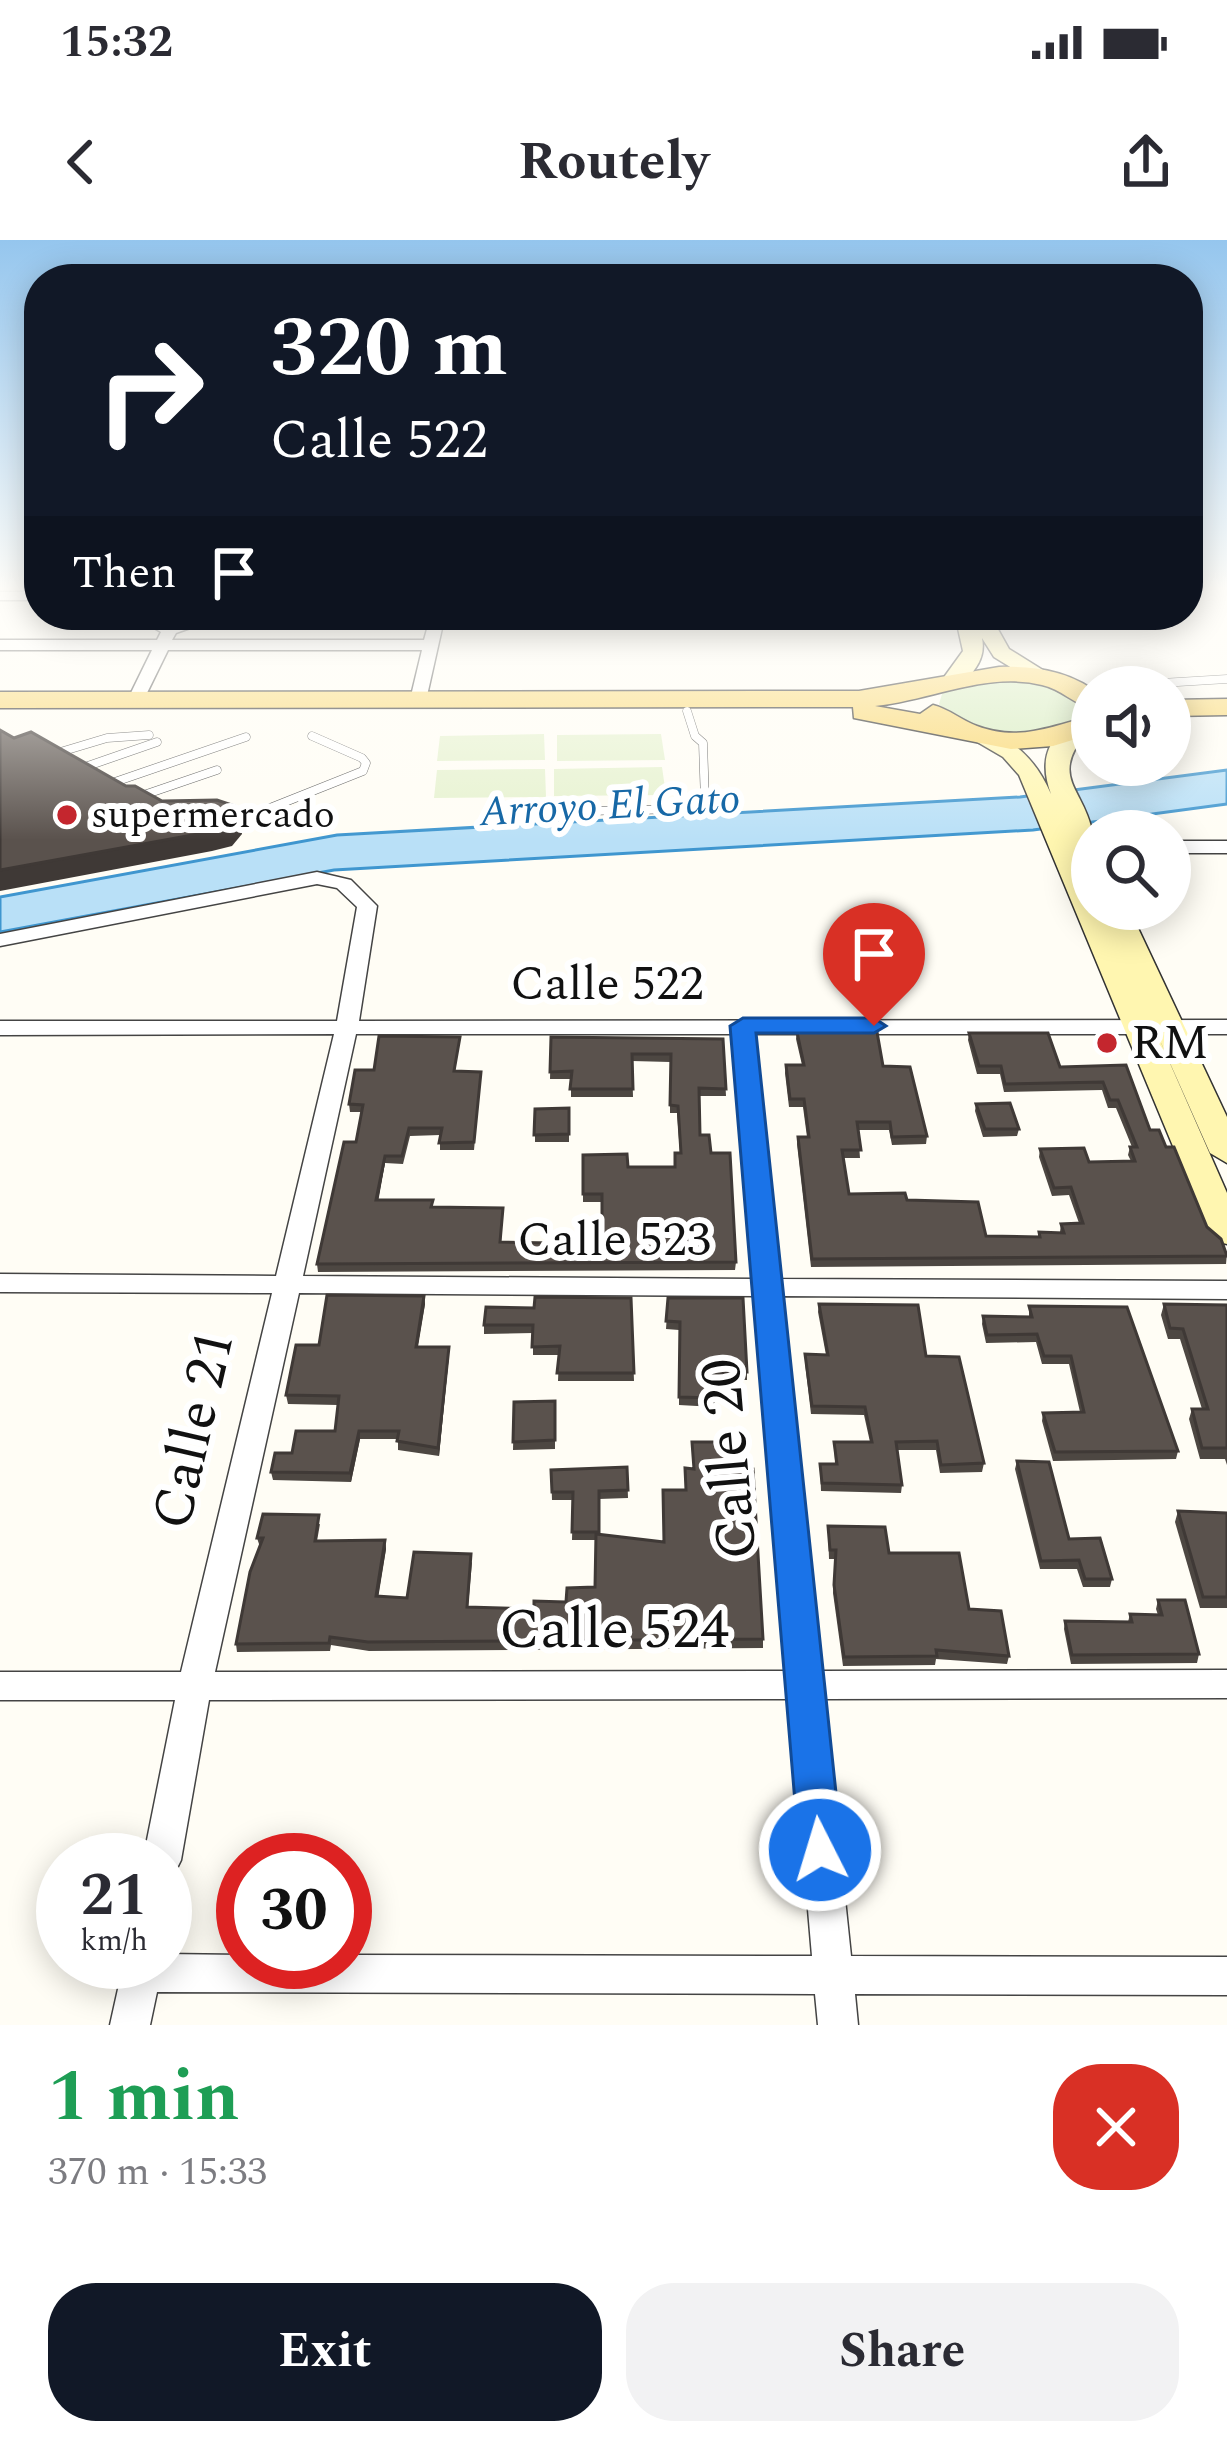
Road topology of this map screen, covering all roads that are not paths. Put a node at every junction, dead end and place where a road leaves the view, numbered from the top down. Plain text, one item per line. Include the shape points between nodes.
1 (149, 673) edge
2 (424, 673) edge
3 (956, 673) edge
4 (1227, 679) edge
5 (1191, 681) edge
6 (942, 684) junction
7 (1071, 687) edge
8 (136, 699) junction
9 (0, 700) edge
10 (418, 700) junction
11 (1191, 700) edge
12 (1227, 703) edge
13 (1191, 706) edge
14 (0, 711) edge
15 (687, 711) junction
16 (966, 732) junction
17 (1071, 732) edge
18 (312, 736) dead end
19 (246, 737) dead end
20 (1071, 743) edge
21 (40, 744) edge
22 (56, 753) junction
23 (82, 768) junction
24 (218, 770) dead end
25 (109, 784) junction
26 (1052, 793) junction
27 (270, 808) dead end
28 (585, 811) dead end
29 (1071, 831) edge
30 (1191, 847) edge
31 (1227, 848) edge
32 (1105, 930) edge
33 (1125, 930) edge
34 (0, 940) edge
35 (743, 1026) junction
36 (1136, 1026) junction
37 (1170, 1026) junction
38 (347, 1027) junction
39 (1227, 1027) edge
40 (0, 1028) edge
41 (1227, 1153) edge
42 (1227, 1233) edge
43 (0, 1282) edge
44 (285, 1283) junction
45 (767, 1285) junction
46 (1227, 1290) edge
47 (195, 1684) junction
48 (806, 1684) junction
49 (1227, 1684) edge
50 (0, 1686) edge
51 (167, 1833) edge
52 (192, 1968) edge
53 (832, 1974) junction
54 (1227, 1976) edge
55 (137, 1989) edge
56 (130, 2025) edge
57 (838, 2025) edge

1 - 8 street
2 - 10 street
3 - 6 main road
4 - 5 lane
6 - 7 main road via 981,675
6 - 10 main road via 834,700
6 - 16 main road via 926,701 934,715
8 - 9 main road
8 - 10 main road
11 - 12 main road
12 - 13 main road
14 - 15 main road
15 - 16 main road via 865,712
15 - 28 lane via 703,743 705,801 684,809
16 - 17 main road via 1030,741
16 - 26 main road via 1025,763
18 - 27 lane via 362,758 363,771
19 - 25 lane
20 - 26 main road via 1053,763
21 - 22 lane
22 - 23 lane
22 - 23 lane via 107,738 153,738
23 - 25 lane
24 - 25 lane via 140,798
26 - 29 main road
30 - 31 street
32 - 36 main road
33 - 37 main road
34 - 38 street, Calle 21 via 317,878 344,884 367,906
35 - 36 street, Calle 522
35 - 38 street, Calle 522
35 - 45 street, Calle 20
36 - 37 street, Calle 522
36 - 42 main road
37 - 39 street, Calle 522
37 - 41 main road
38 - 40 street, Calle 522
38 - 44 street, Calle 21
43 - 44 street, Calle 523
44 - 45 street, Calle 523
44 - 47 street, Calle 21
45 - 46 street, Calle 523
45 - 48 street, Calle 20
47 - 48 street, Calle 524
47 - 50 street, Calle 524
47 - 51 street, Calle 21
48 - 49 street, Calle 524
48 - 53 street, Calle 20
52 - 53 street
53 - 54 street
53 - 57 street, Calle 20
55 - 56 street

